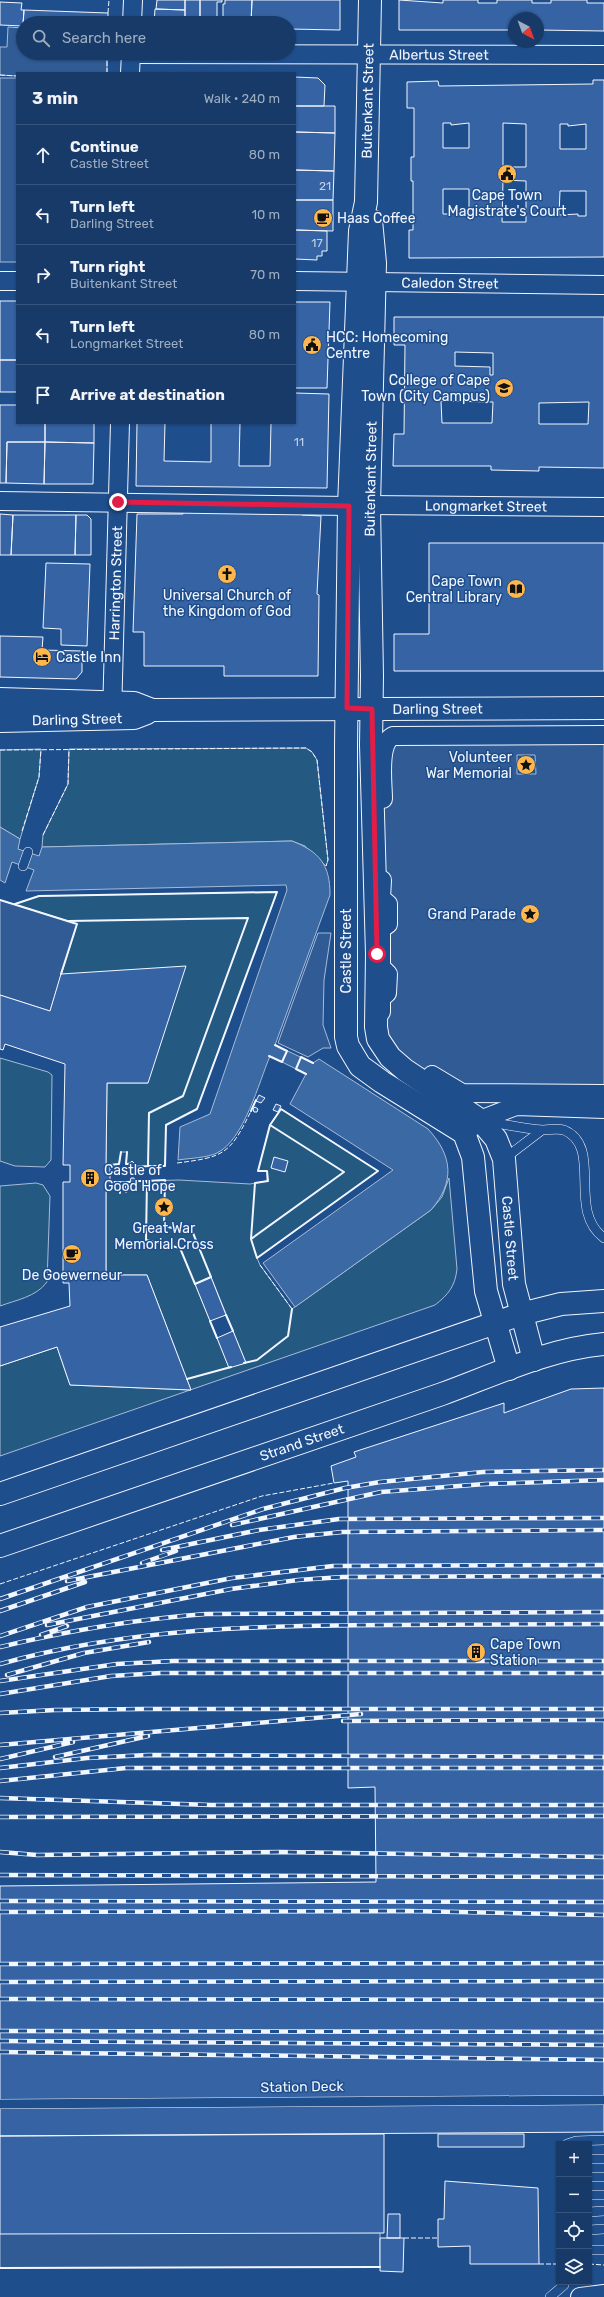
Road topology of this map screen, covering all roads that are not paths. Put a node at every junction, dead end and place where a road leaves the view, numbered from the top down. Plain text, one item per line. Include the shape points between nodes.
1 (132, 0) edge
2 (370, 0) edge
3 (132, 16) edge
4 (296, 54) edge
5 (368, 55) junction
6 (604, 55) edge
7 (131, 60) edge
8 (130, 72) edge
9 (0, 281) edge
10 (16, 281) edge
11 (296, 281) edge
12 (366, 281) junction
13 (604, 285) edge
14 (120, 424) edge
15 (0, 501) edge
16 (118, 502) junction
17 (359, 505) junction
18 (604, 507) edge
19 (0, 699) edge
20 (347, 708) junction
21 (604, 708) edge
22 (372, 709) junction
23 (112, 710) junction
24 (0, 721) edge
25 (604, 735) edge
26 (28, 852) dead end
27 (23, 866) dead end
28 (604, 1094) edge
29 (604, 1109) edge
30 (472, 1127) junction
31 (542, 1130) junction
32 (504, 1159) junction
33 (604, 1238) edge
34 (604, 1301) edge
35 (521, 1314) junction
36 (495, 1323) junction
37 (604, 1344) edge
38 (534, 1360) junction
39 (510, 1368) junction
40 (0, 1494) edge
41 (0, 1546) edge
42 (604, 2100) edge
43 (0, 2104) edge
44 (604, 2140) edge
45 (576, 2141) edge
46 (592, 2159) edge
47 (604, 2159) edge
48 (592, 2177) edge
49 (604, 2177) edge
50 (592, 2195) edge
51 (604, 2195) edge
52 (604, 2211) edge
53 (592, 2212) edge
54 (604, 2229) edge
55 (592, 2230) edge
56 (592, 2250) edge
57 (604, 2250) edge
58 (564, 2285) edge
59 (604, 2294) edge
60 (550, 2297) edge
61 (580, 2297) edge

1 - 3 street
2 - 5 main road, Buitenkant Street
4 - 5 street, Albertus Street
5 - 6 street, Albertus Street
5 - 12 main road, Buitenkant Street via 366,202 360,231
7 - 8 street
9 - 10 street
11 - 12 street, Caledon Street
12 - 13 street, Caledon Street
12 - 17 main road, Buitenkant Street
14 - 16 street, Harrington Street
15 - 16 street, Longmarket Street
16 - 17 street, Longmarket Street
16 - 23 street, Harrington Street
17 - 18 street, Longmarket Street
17 - 20 main road, Buitenkant Street
17 - 22 main road, Buitenkant Street
19 - 23 main road, Darling Street
20 - 22 main road, Darling Street
20 - 23 main road, Darling Street via 152,710 134,703
20 - 30 main road, Castle Street via 348,1046 360,1066 371,1074
21 - 22 main road, Darling Street
22 - 30 main road, Castle Street via 378,1039 390,1057
23 - 24 main road, Darling Street
25 - 28 street via 388,738 383,748 382,898 388,904 388,924 381,929 381,967 388,974 387,993 381,998 381,1031 385,1044 394,1052 462,1093
26 - 27 lane
29 - 30 street via 516,1106
30 - 31 lane
30 - 32 main road, Castle Street via 496,1139
30 - 36 main road via 486,1291
31 - 32 lane
31 - 33 lane via 563,1130 575,1137 583,1149 586,1161 586,1208 597,1233
32 - 35 main road, Castle Street via 514,1284
34 - 35 main road via 561,1304
35 - 36 main road
35 - 38 main road, Castle Street
36 - 39 main road
36 - 40 main road
37 - 38 main road, Strand Street
38 - 39 main road, Strand Street
39 - 41 main road, Strand Street via 442,1394
42 - 43 lane, Station Deck
44 - 45 lane
46 - 47 lane
48 - 49 lane
50 - 51 lane
52 - 53 lane
54 - 55 lane
56 - 57 lane
58 - 60 lane
59 - 61 street

